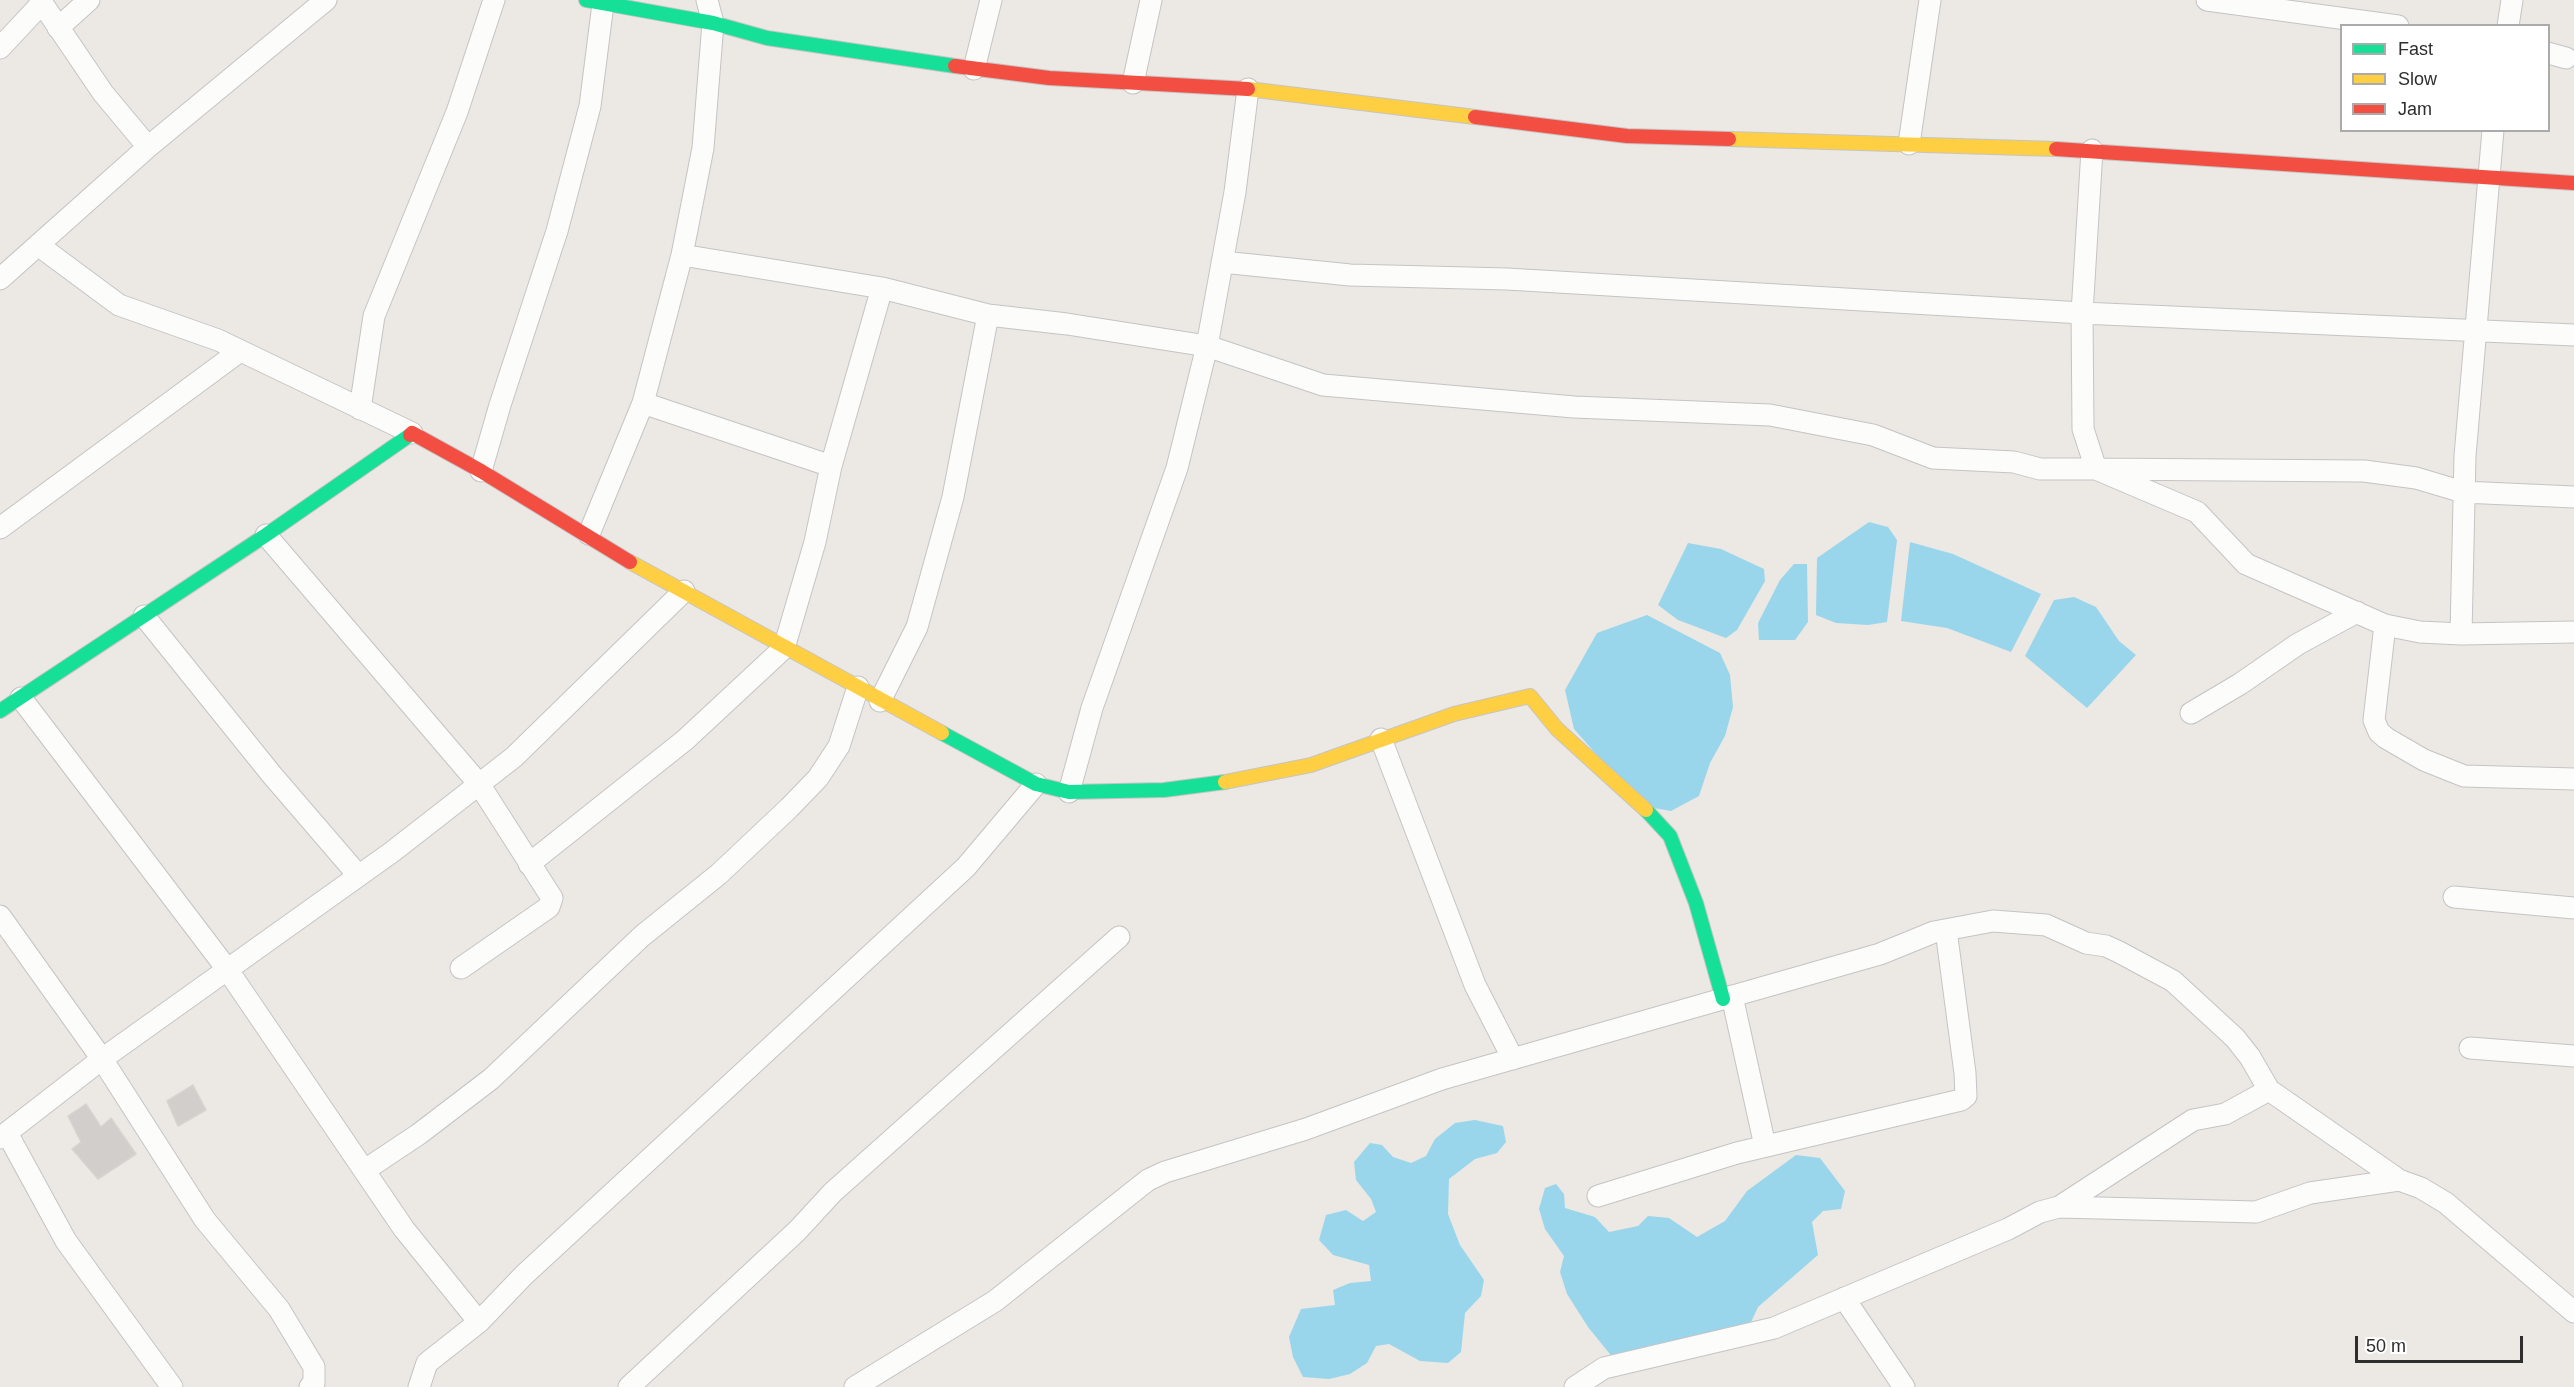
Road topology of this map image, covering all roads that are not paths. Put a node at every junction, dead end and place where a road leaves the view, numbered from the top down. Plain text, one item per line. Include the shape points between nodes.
1 (89, 0) edge
2 (326, 0) edge
3 (494, 0) edge
4 (707, 0) edge
5 (991, 0) edge
6 (1151, 0) edge
7 (1930, 0) edge
8 (2207, 0) edge
9 (2512, 0) edge
10 (2232, 1) edge
11 (41, 2) edge
12 (594, 2) edge
13 (713, 22) junction
14 (2385, 24) edge
15 (2508, 24) edge
16 (58, 28) junction
17 (0, 48) edge
18 (974, 69) junction
19 (1133, 83) junction
20 (1248, 89) junction
21 (2493, 132) edge
22 (1909, 144) junction
23 (148, 147) junction
24 (2092, 150) junction
25 (2487, 177) junction
26 (2574, 183) edge
27 (38, 245) junction
28 (682, 255) junction
29 (1222, 262) junction
30 (0, 279) edge
31 (882, 288) junction
32 (2082, 312) junction
33 (988, 315) junction
34 (2476, 329) junction
35 (2574, 335) edge
36 (1207, 346) junction
37 (240, 351) junction
38 (643, 403) junction
39 (360, 409) junction
40 (412, 433) junction
41 (831, 466) junction
42 (2096, 469) junction
43 (482, 471) junction
44 (2463, 492) junction
45 (2574, 497) edge
46 (0, 528) edge
47 (589, 534) junction
48 (266, 535) junction
49 (684, 591) junction
50 (2356, 612) junction
51 (144, 616) junction
52 (2385, 625) junction
53 (2574, 632) edge
54 (2461, 634) junction
55 (783, 648) junction
56 (858, 687) junction
57 (21, 698) junction
58 (880, 701) junction
59 (0, 711) edge
60 (2191, 713) dead end
61 (1381, 739) junction
62 (2574, 779) edge
63 (479, 784) junction
64 (1036, 784) junction
65 (1070, 792) junction
66 (530, 864) junction
67 (358, 875) junction
68 (2454, 897) dead end
69 (2574, 908) edge
70 (0, 916) edge
71 (1946, 930) junction
72 (1119, 937) dead end
73 (461, 968) dead end
74 (227, 969) junction
75 (1728, 998) junction
76 (2470, 1048) dead end
77 (2574, 1056) edge
78 (102, 1059) junction
79 (1513, 1059) junction
80 (2269, 1090) junction
81 (3, 1136) edge
82 (1765, 1146) junction
83 (365, 1170) junction
84 (2399, 1180) junction
85 (1598, 1196) dead end
86 (2059, 1207) junction
87 (1844, 1298) junction
88 (2574, 1312) edge
89 (479, 1322) junction
90 (172, 1387) edge
91 (310, 1387) edge
92 (419, 1387) edge
93 (629, 1387) edge
94 (855, 1387) edge
95 (1575, 1387) edge
96 (1904, 1387) edge

1 - 16 street
2 - 23 street
3 - 39 street via 457,112 374,316
4 - 13 street
5 - 18 street
6 - 19 street
7 - 22 street
8 - 10 street
9 - 15 street
10 - 14 street
11 - 16 street
11 - 17 street
12 - 13 street
12 - 43 street via 590,106
13 - 18 street via 767,38
13 - 28 street via 703,148
16 - 23 street via 103,93
18 - 19 street
19 - 20 street
20 - 22 street via 1627,136
20 - 29 street
21 - 25 street
22 - 24 street
23 - 27 street
24 - 25 street
24 - 32 street
25 - 26 street
25 - 34 street
27 - 30 street
27 - 37 street via 119,305
28 - 31 street
28 - 38 street
29 - 32 street via 1350,275 1507,279
29 - 36 street
31 - 33 street
31 - 41 street
32 - 34 street
32 - 42 street via 2083,429
33 - 36 street
33 - 58 street via 953,497 917,627
34 - 35 street
34 - 44 street
36 - 42 street via 1323,385 1574,407 1770,415 1873,435 1933,458 2014,462 2040,469
36 - 65 street via 1177,468 1092,708
37 - 39 street
37 - 46 street
38 - 41 street
38 - 47 street
39 - 40 street
40 - 43 street
40 - 48 street
41 - 55 street via 815,542
42 - 44 street via 2364,471 2416,478
42 - 50 street via 2187,506 2204,518 2246,564
43 - 47 street
44 - 45 street
44 - 54 street
47 - 49 street
48 - 51 street
48 - 63 street
49 - 55 street
49 - 63 street via 514,757
50 - 52 street
50 - 60 street
51 - 57 street
51 - 67 street
52 - 54 street
52 - 62 street via 2374,720 2386,738 2424,760 2464,776
53 - 54 street
55 - 56 street
55 - 66 street via 685,740
56 - 58 street
56 - 83 street via 839,746 818,778 789,808 719,874 642,936 491,1079
57 - 59 street
57 - 74 street
58 - 64 street
61 - 65 street via 1311,765 1212,784 1164,790
61 - 75 street via 1484,705 1532,697 1557,729 1658,820 1670,836
61 - 79 street via 1475,985
63 - 66 street
63 - 67 street
64 - 65 street
64 - 89 street via 966,867 524,1275
66 - 73 street via 552,898 549,907
67 - 74 street
68 - 69 street
70 - 78 street
71 - 75 street via 1901,943 1880,954
71 - 80 street via 1993,921 2046,925 2086,943 2120,952 2173,981 2211,1014 2250,1057
71 - 82 street via 1966,1096
72 - 93 street via 833,1192 797,1231
74 - 78 street
74 - 83 street
75 - 79 street
75 - 82 street
76 - 77 street
78 - 81 street
78 - 91 street via 205,1220 279,1309 314,1367 314,1383
79 - 94 street via 1165,1172 1140,1187 994,1301
80 - 84 street
80 - 86 street via 2225,1114 2184,1125
81 - 90 street via 66,1241
82 - 85 street
83 - 89 street via 404,1228
84 - 86 street via 2310,1193 2256,1212
84 - 88 street via 2446,1203
86 - 87 street
87 - 95 street via 1774,1328 1604,1368
87 - 96 street
89 - 92 street via 427,1363

